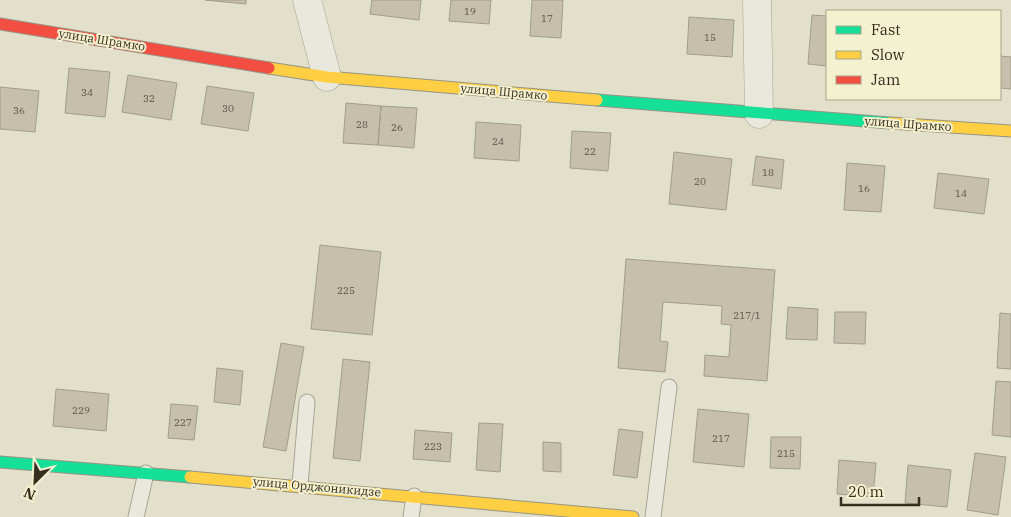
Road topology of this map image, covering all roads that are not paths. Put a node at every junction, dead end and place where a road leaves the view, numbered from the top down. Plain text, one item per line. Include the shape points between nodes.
1 (308, 0) edge
2 (757, 0) edge
3 (0, 24) edge
4 (327, 77) junction
5 (759, 114) junction
6 (1011, 132) edge
7 (669, 386) dead end
8 (307, 402) dead end
9 (0, 462) edge
10 (146, 473) junction
11 (300, 485) junction
12 (414, 496) junction
13 (136, 517) edge
14 (411, 517) edge
15 (633, 517) edge
16 (653, 517) edge

1 - 4 street
2 - 5 street
3 - 4 street, улица Шрамко
4 - 5 street, улица Шрамко
5 - 6 street, улица Шрамко
7 - 16 lane
8 - 11 lane
9 - 10 street, улица Орджоникидзе
10 - 11 street, улица Орджоникидзе
10 - 13 lane
11 - 12 street, улица Орджоникидзе
12 - 14 lane
12 - 15 street, улица Орджоникидзе

